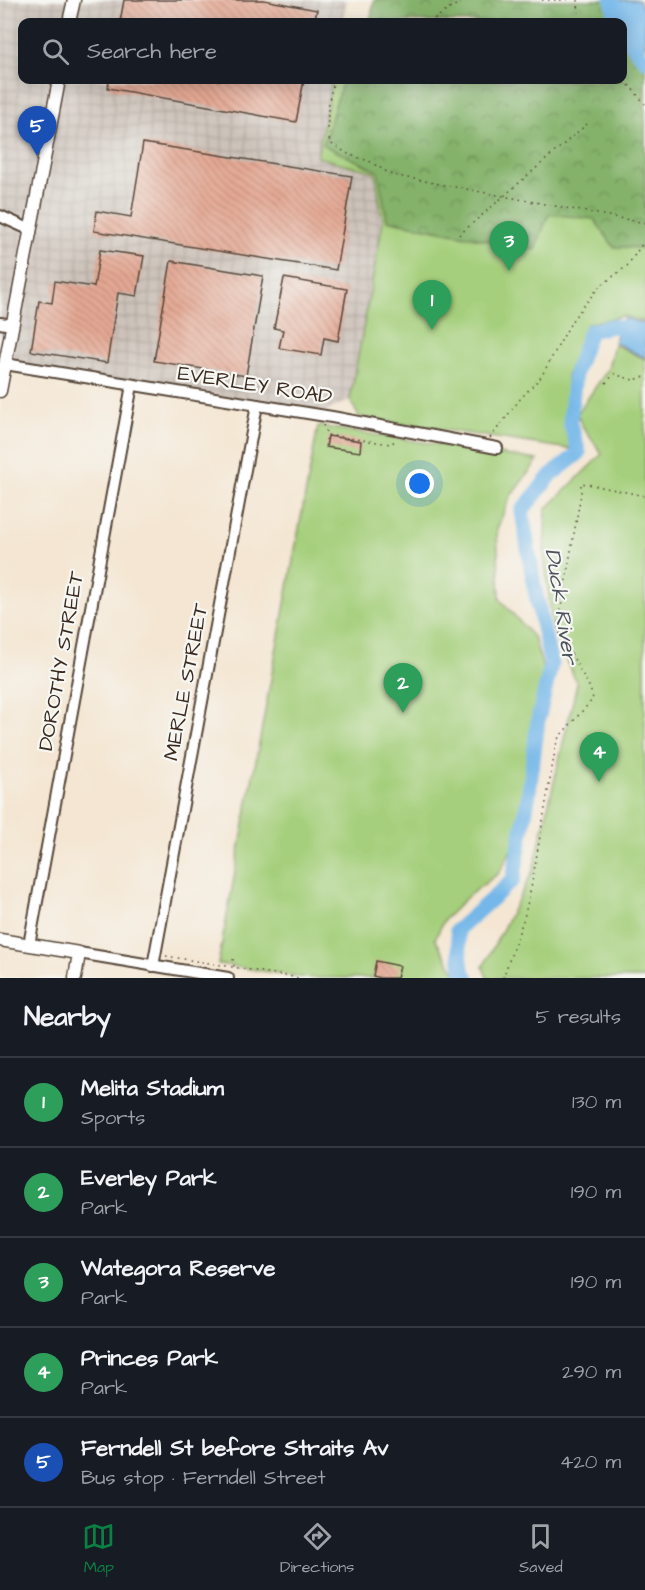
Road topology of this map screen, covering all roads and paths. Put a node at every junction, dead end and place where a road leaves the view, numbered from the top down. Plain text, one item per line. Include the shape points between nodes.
1 (74, 0) edge
2 (464, 0) edge
3 (542, 0) edge
4 (569, 0) edge
5 (578, 0) edge
6 (70, 18) edge
7 (435, 18) edge
8 (579, 18) edge
9 (58, 84) edge
10 (333, 84) edge
11 (626, 84) edge
12 (645, 104) edge
13 (587, 124) dead end
14 (504, 197) junction
15 (0, 216) edge
16 (645, 223) edge
17 (31, 230) junction
18 (459, 235) dead end
19 (645, 240) edge
20 (6, 324) edge
21 (5, 364) junction
22 (645, 377) edge
23 (606, 383) dead end
24 (132, 385) junction
25 (0, 391) edge
26 (257, 405) junction
27 (400, 430) junction
28 (325, 446) dead end
29 (484, 446) junction
30 (497, 448) dead end
31 (645, 496) edge
32 (0, 940) edge
33 (29, 945) junction
34 (79, 953) junction
35 (162, 956) dead end
36 (233, 959) dead end
37 (153, 966) junction
38 (234, 968) junction
39 (75, 978) edge
40 (228, 978) edge
41 (299, 978) edge
42 (503, 978) edge

1 - 6 main road
2 - 7 path
3 - 4 path
5 - 8 path
9 - 17 main road
10 - 14 path via 326,127 330,143 392,175
11 - 12 path
13 - 14 path
14 - 16 path
14 - 18 path
15 - 17 street
17 - 20 main road
19 - 29 path via 627,266 599,287 573,319 541,377
20 - 21 main road
21 - 24 street, EVERLEY ROAD
21 - 25 main road
22 - 23 path via 633,380 614,374
24 - 26 street, EVERLEY ROAD
24 - 33 street, DOROTHY STREET
26 - 27 street, EVERLEY ROAD
26 - 37 street, MERLE STREET
27 - 28 path via 391,444 328,435
27 - 29 street, EVERLEY ROAD
29 - 30 street, EVERLEY ROAD
31 - 42 path via 581,483 558,625 593,699 556,745 531,888
32 - 33 main road
33 - 34 main road
34 - 37 street
34 - 39 main road
35 - 38 path
36 - 38 path
37 - 40 street
38 - 41 path

